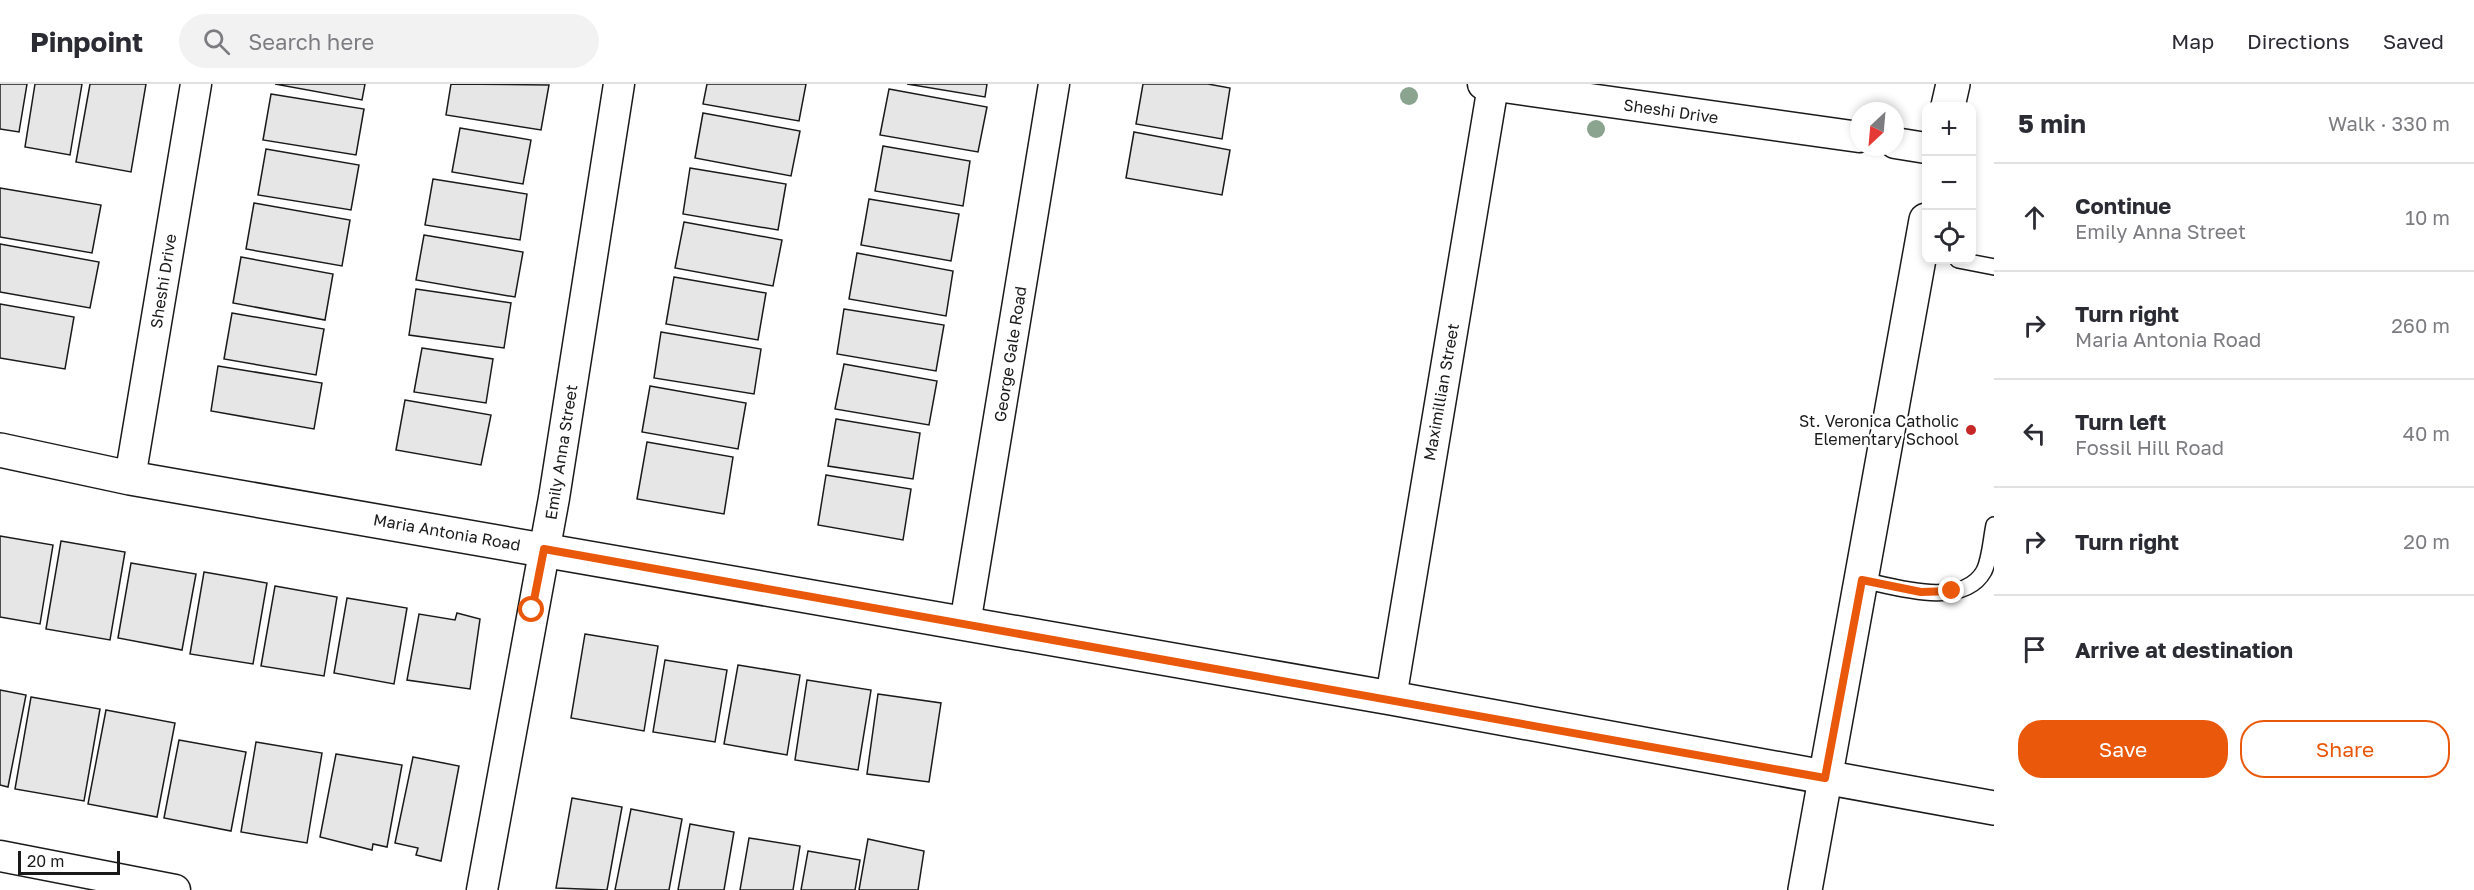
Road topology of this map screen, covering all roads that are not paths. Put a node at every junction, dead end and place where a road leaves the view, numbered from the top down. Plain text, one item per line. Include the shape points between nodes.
1 (196, 84) edge
2 (619, 84) edge
3 (1054, 84) edge
4 (1953, 84) edge
5 (1488, 85) edge
6 (1949, 102) edge
7 (1850, 136) edge
8 (1904, 144) edge
9 (1922, 147) edge
10 (1922, 264) edge
11 (1976, 264) edge
12 (1994, 267) edge
13 (0, 450) edge
14 (130, 478) junction
15 (1994, 525) edge
16 (544, 549) junction
17 (1862, 580) junction
18 (965, 624) junction
19 (1391, 698) junction
20 (1825, 778) junction
21 (1994, 808) edge
22 (0, 856) edge
23 (175, 890) edge
24 (482, 890) edge
25 (1805, 890) edge

1 - 14 street, Sheshi Drive
2 - 16 street, Emily Anna Street
3 - 18 street, George Gale Road
4 - 6 street
5 - 7 street, Sheshi Drive
5 - 19 street, Maximillian Street
8 - 9 street
10 - 17 street
11 - 12 lane
13 - 14 street, Maria Antonia Road
14 - 16 street, Maria Antonia Road
15 - 17 lane via 1984,571 1967,587 1934,593
16 - 18 street, Maria Antonia Road
16 - 24 street, Emily Anna Street
17 - 20 street
18 - 19 street, Maria Antonia Road
19 - 20 street, Maria Antonia Road
20 - 21 street, Maria Antonia Road
20 - 25 street
22 - 23 street

